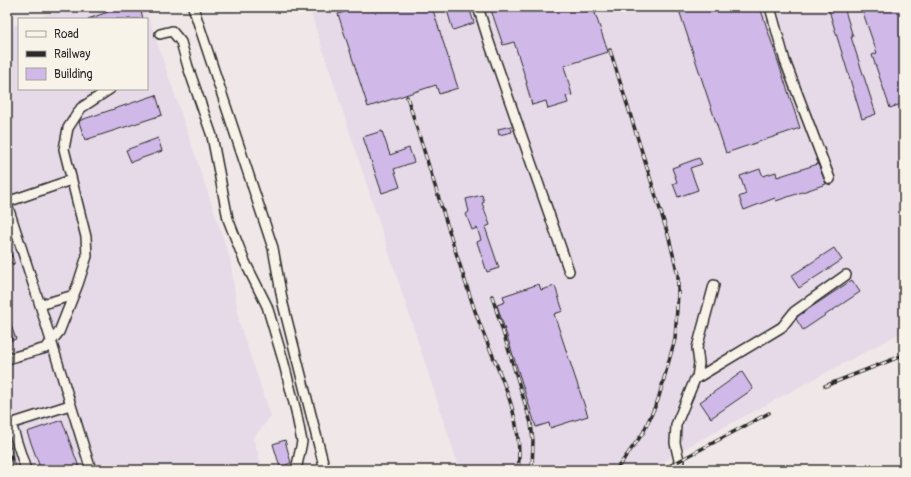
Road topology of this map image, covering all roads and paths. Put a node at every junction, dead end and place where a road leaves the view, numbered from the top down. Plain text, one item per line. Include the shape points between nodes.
1 (193, 7) edge
2 (478, 7) edge
3 (770, 7) edge
4 (160, 34) dead end
5 (108, 90) edge
6 (830, 179) dead end
7 (71, 180) junction
8 (7, 203) edge
9 (569, 270) dead end
10 (846, 275) dead end
11 (714, 285) dead end
12 (74, 295) junction
13 (40, 305) junction
14 (51, 342) junction
15 (7, 359) edge
16 (697, 378) junction
17 (70, 405) junction
18 (9, 424) edge
19 (26, 470) edge
20 (91, 470) edge
21 (296, 470) edge
22 (325, 470) edge
23 (677, 470) edge

1 - 22 lane via 274,248 283,304
2 - 9 lane
3 - 6 lane via 785,61
4 - 21 lane via 172,31 181,42 212,136 228,219 244,260 267,306 301,434 302,442
5 - 7 lane via 81,108 68,128 64,149
7 - 8 lane
7 - 12 lane via 86,237 87,256
8 - 13 lane
10 - 16 lane via 794,312 782,327
11 - 16 lane via 697,348
12 - 13 lane
12 - 14 lane via 59,332
13 - 14 lane
14 - 15 lane via 46,348
14 - 17 lane
16 - 23 lane via 676,425 675,443 679,460
17 - 18 lane
17 - 20 lane
18 - 19 lane

